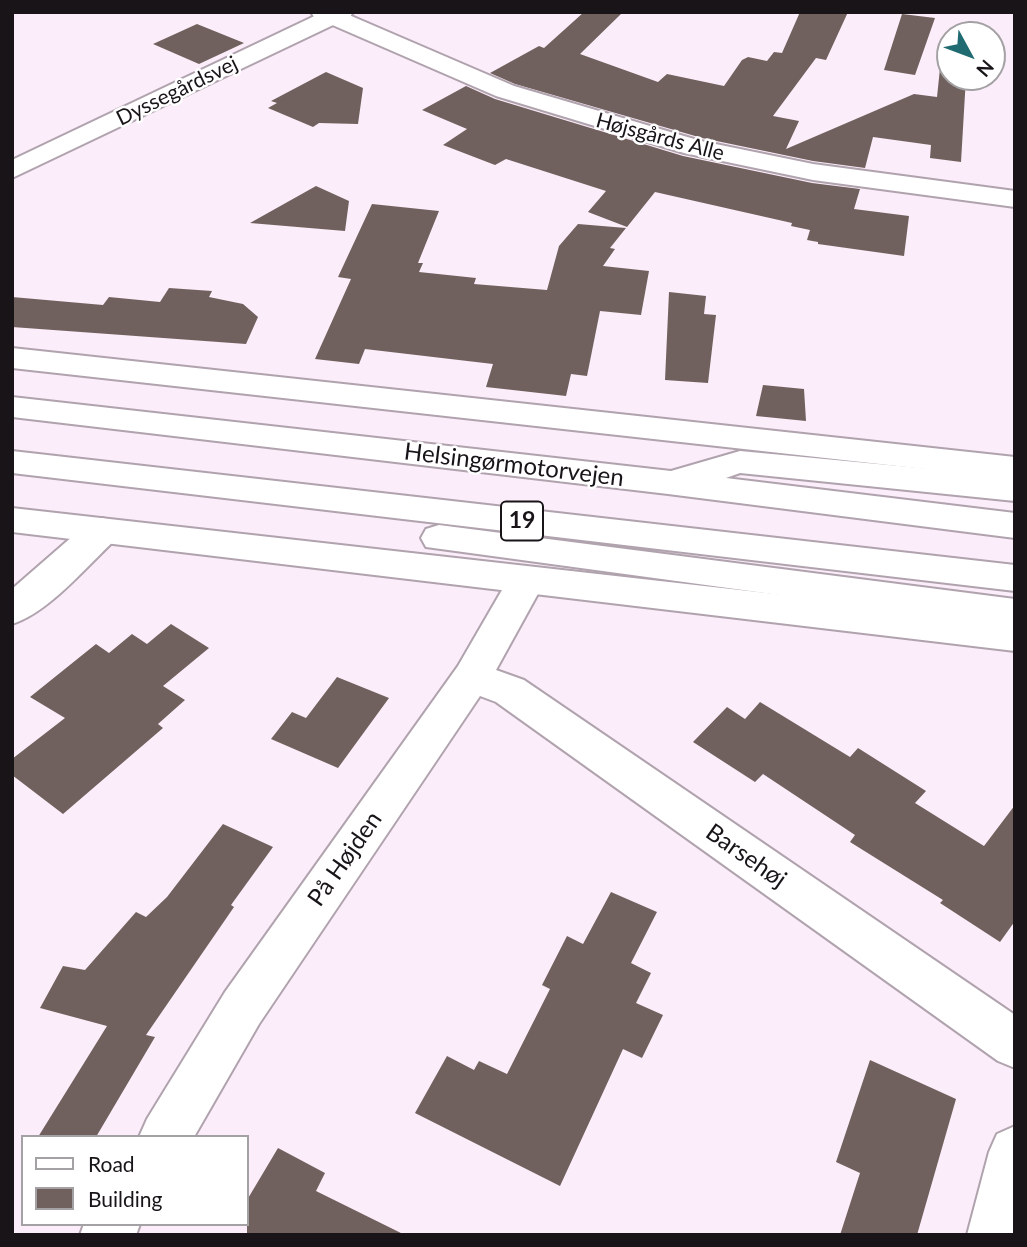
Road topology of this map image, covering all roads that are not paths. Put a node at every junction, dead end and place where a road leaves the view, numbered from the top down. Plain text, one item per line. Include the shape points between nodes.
1 (332, 14) edge
2 (12, 170) edge
3 (1015, 199) edge
4 (12, 358) edge
5 (12, 407) edge
6 (21, 463) edge
7 (1015, 468) edge
8 (668, 482) junction
9 (1015, 489) edge
10 (12, 520) edge
11 (1015, 526) edge
12 (102, 531) junction
13 (1015, 578) edge
14 (526, 580) junction
15 (12, 610) edge
16 (1015, 613) edge
17 (1015, 636) edge
18 (471, 677) junction
19 (1015, 1044) edge
20 (166, 1135) edge
21 (1015, 1152) edge
22 (994, 1235) edge

1 - 2 main road, Dyssegårdsvej
1 - 3 main road, Højsgårds Alle via 505,91 703,149 866,180
4 - 7 main road
5 - 8 main road, Helsingørmotorvejen / 19
6 - 13 main road, 19
6 - 16 main road via 43,486
8 - 9 main road via 740,462
8 - 11 main road, Helsingørmotorvejen / 19
10 - 12 main road
12 - 14 main road
12 - 15 main road
14 - 17 main road
14 - 18 main road, På Højden
18 - 19 main road, Barsehøj via 510,691
18 - 20 main road, På Højden via 242,1008
21 - 22 main road

